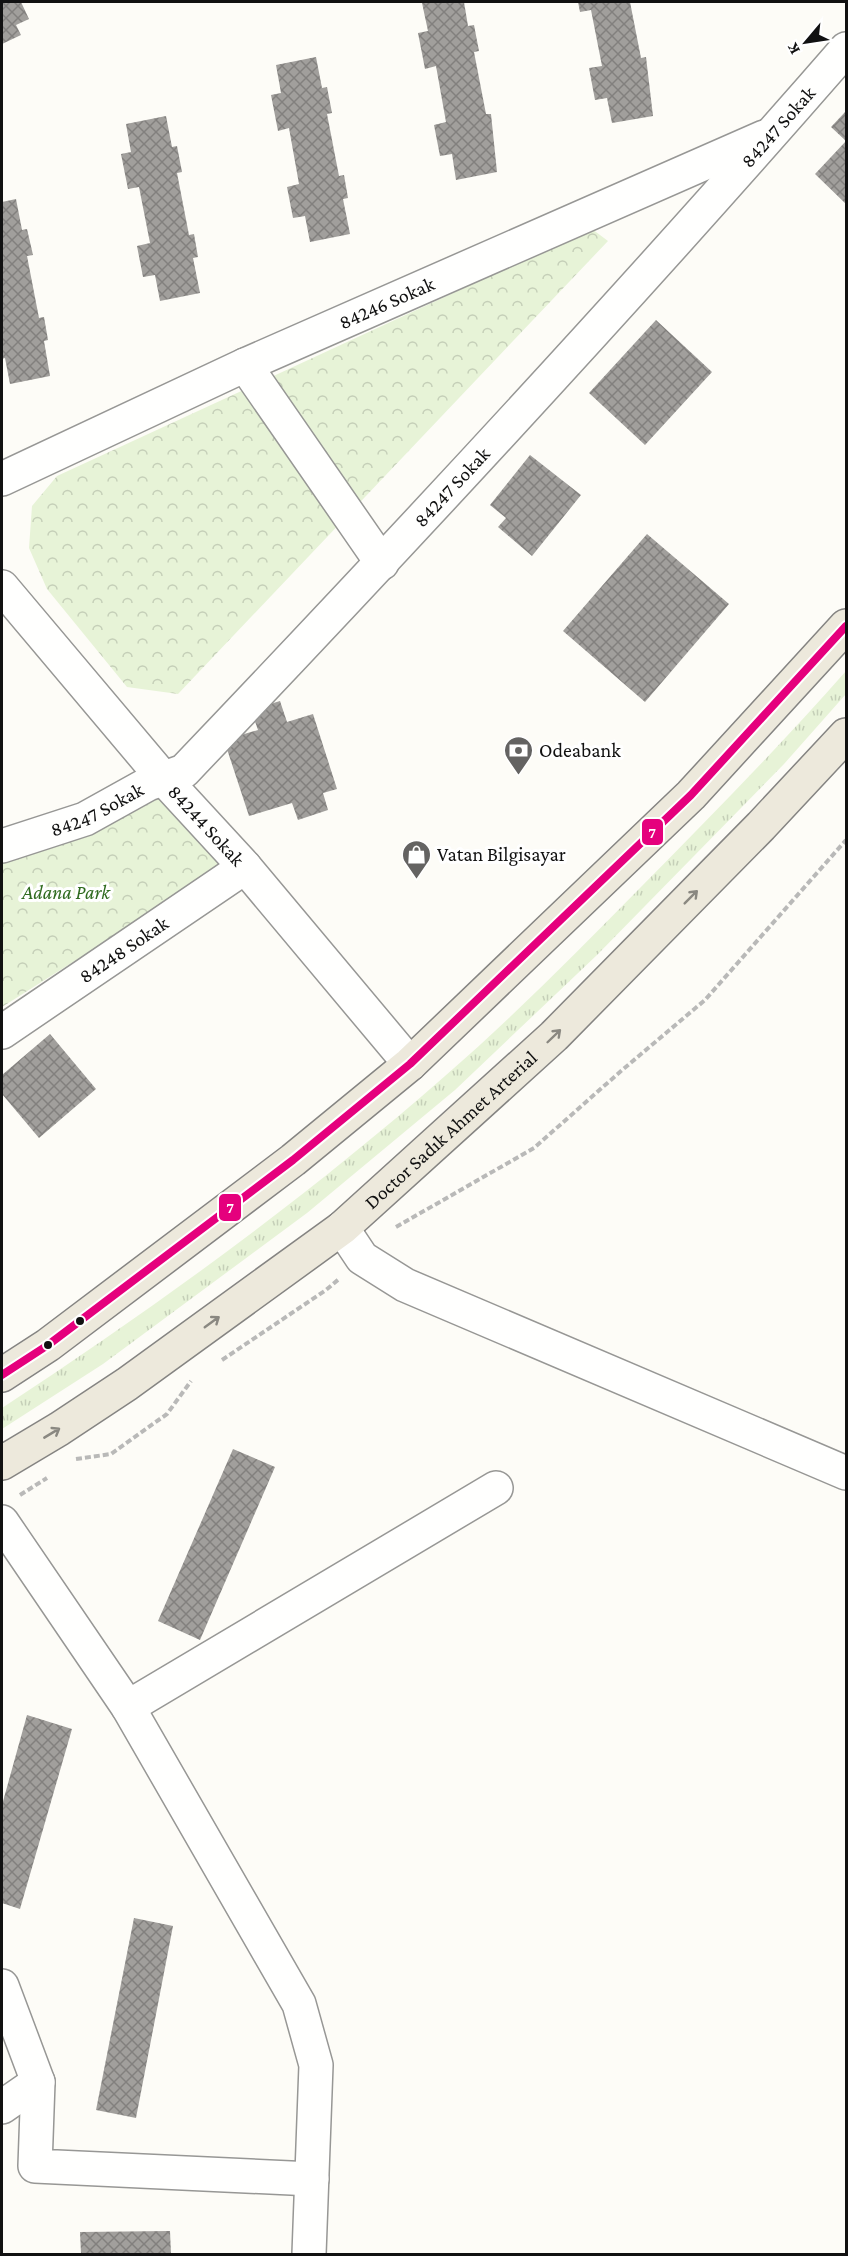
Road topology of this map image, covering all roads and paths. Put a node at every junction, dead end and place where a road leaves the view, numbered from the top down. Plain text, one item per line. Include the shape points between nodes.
1 (846, 49) edge
2 (774, 132) junction
3 (245, 366) junction
4 (2, 478) edge
5 (382, 563) junction
6 (2, 587) edge
7 (846, 626) edge
8 (846, 735) edge
9 (163, 778) junction
10 (846, 840) edge
11 (2, 846) edge
12 (244, 867) junction
13 (2, 1032) edge
14 (410, 1064) junction
15 (397, 1227) dead end
16 (342, 1228) junction
17 (326, 1290) dead end
18 (221, 1360) dead end
19 (2, 1375) edge
20 (193, 1379) dead end
21 (2, 1463) edge
22 (67, 1465) dead end
23 (846, 1473) edge
24 (49, 1477) dead end
25 (496, 1488) dead end
26 (7, 1511) edge
27 (128, 1707) junction
28 (2, 1986) edge
29 (38, 2082) junction
30 (2, 2107) edge
31 (312, 2179) junction
32 (309, 2254) edge

1 - 2 street, 84247 Sokak
2 - 3 street, 84246 Sokak
2 - 5 street, 84247 Sokak
3 - 4 street, 84246 Sokak
3 - 5 street
5 - 9 street, 84247 Sokak via 184,771
6 - 9 street, 84244 Sokak
7 - 14 main road via 691,795
16 -> 8 main road, Doctor Sadık Ahmet Arterial via 554,1036
9 - 11 street, 84247 Sokak via 85,819
9 - 12 street, 84244 Sokak
10 - 15 path via 705,1000 534,1148
12 - 13 street, 84248 Sokak
12 - 14 street, 84244 Sokak
14 - 19 main road via 284,1167 48,1345
21 -> 16 main road, Doctor Sadık Ahmet Arterial via 127,1384
16 - 23 street via 362,1258 405,1286
17 - 18 path
20 - 22 path via 167,1414 111,1454 76,1459
24 - 26 path
25 - 27 street
26 - 27 street
27 - 31 street via 299,2004 316,2065
28 - 29 street
29 - 30 street
29 - 31 street via 35,2166
31 - 32 street

